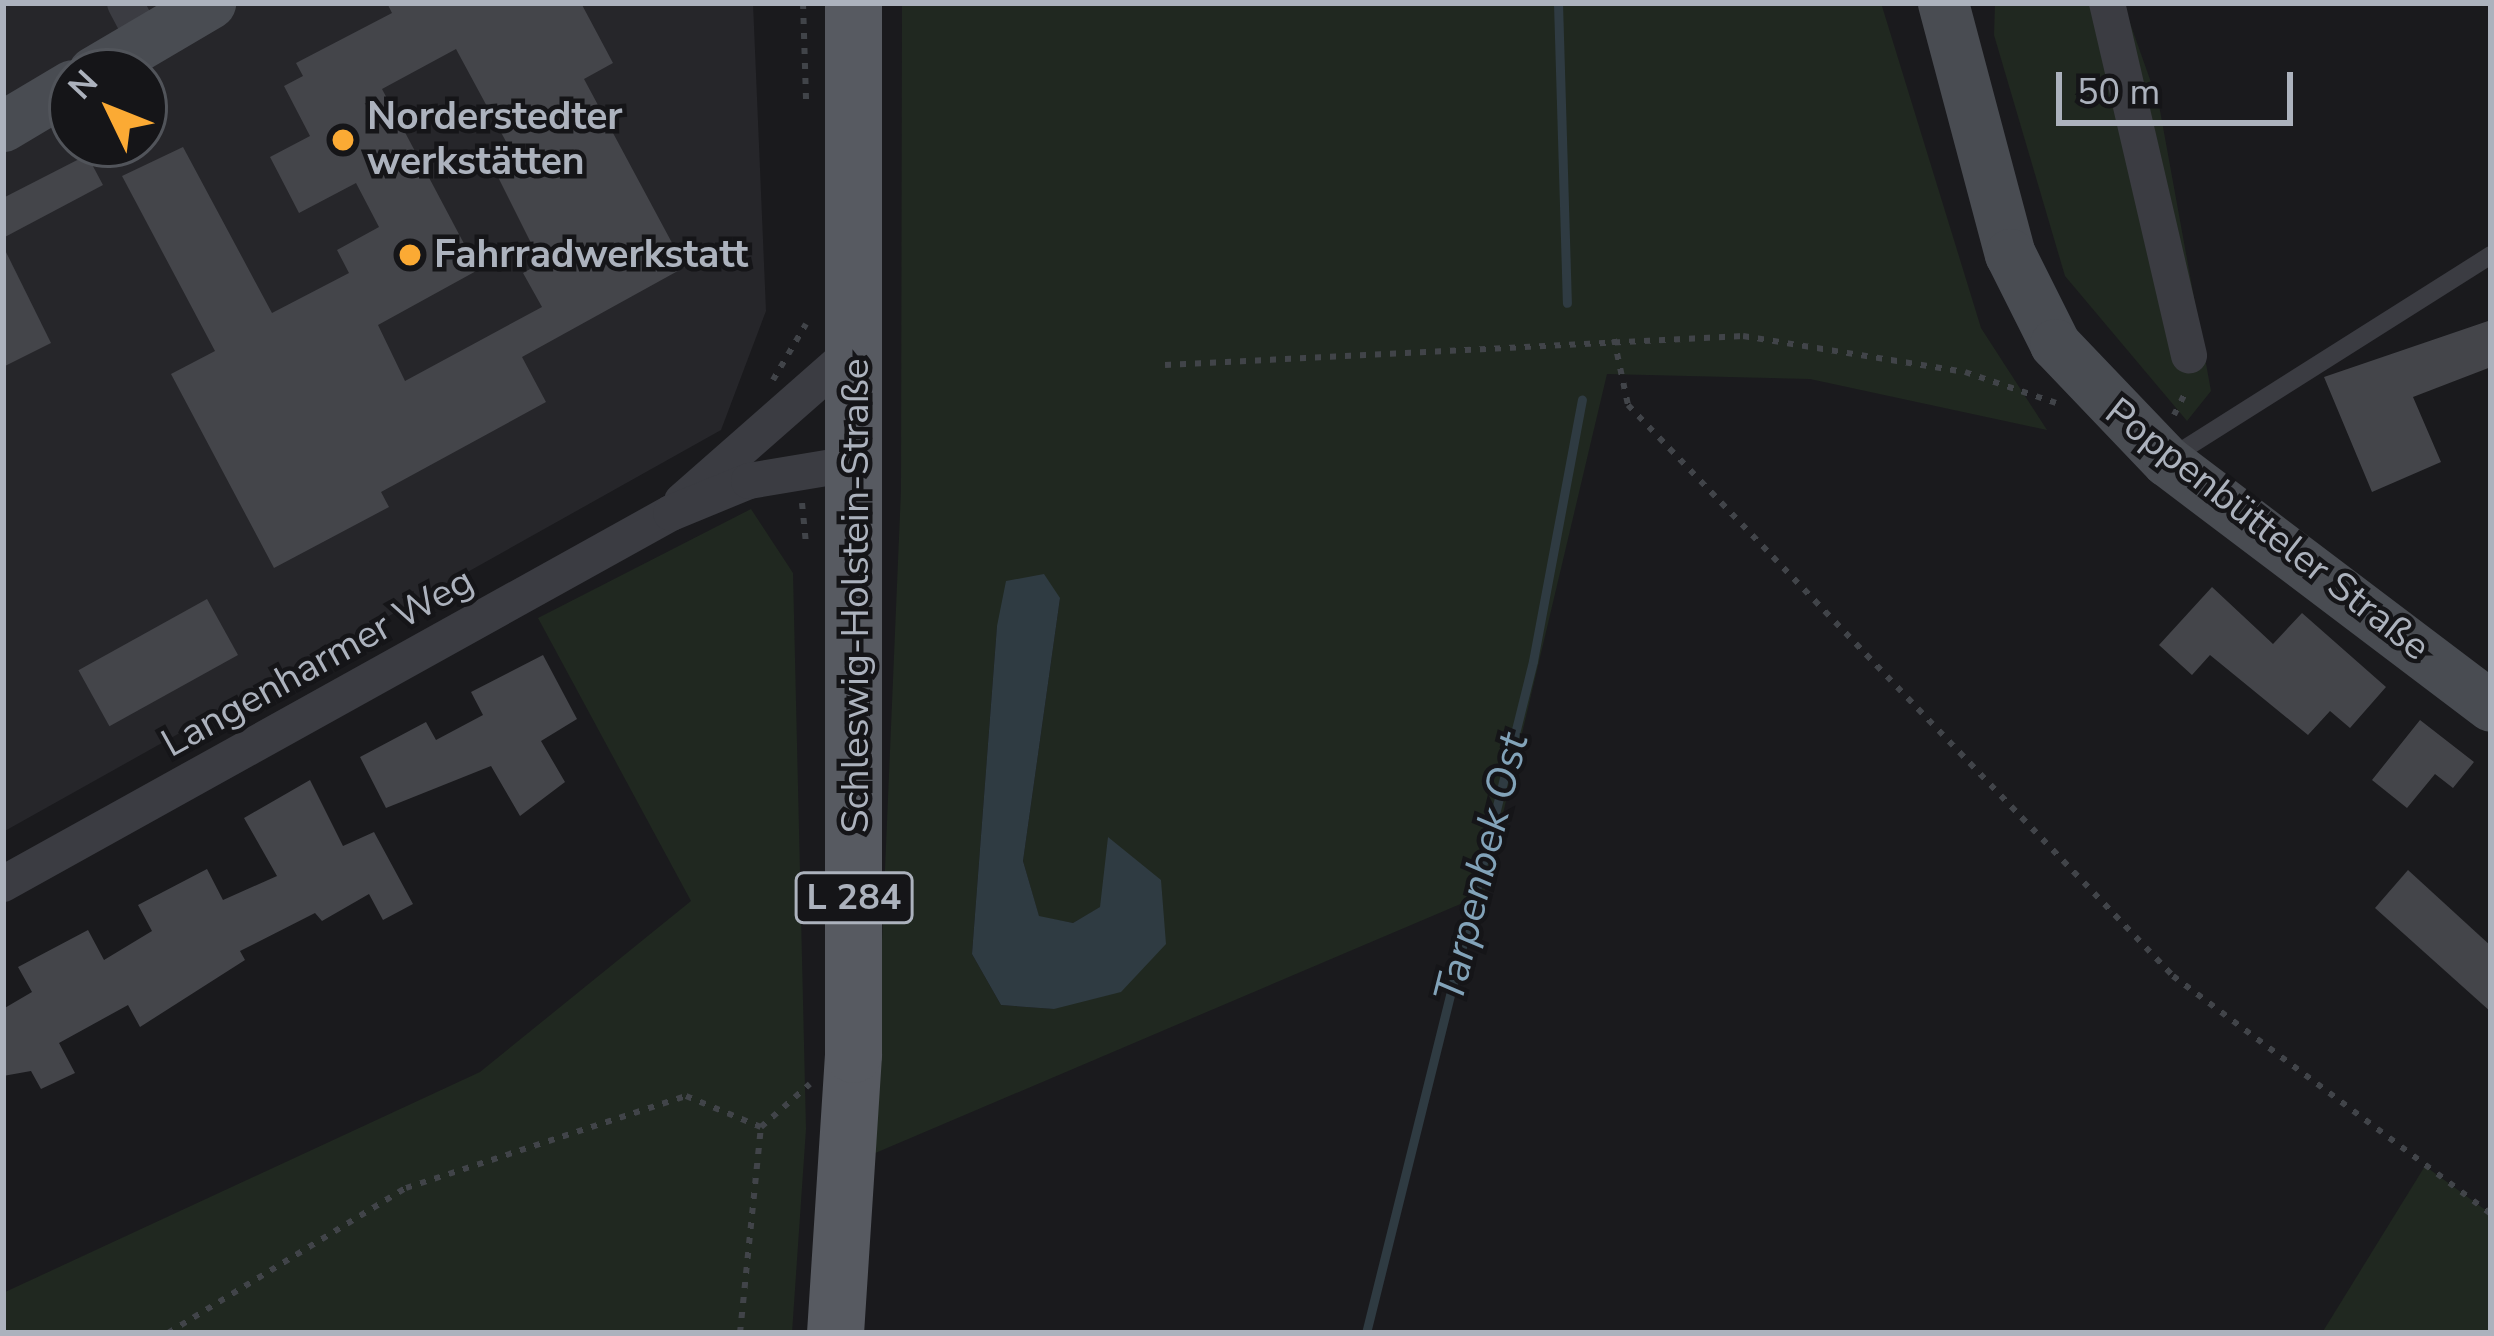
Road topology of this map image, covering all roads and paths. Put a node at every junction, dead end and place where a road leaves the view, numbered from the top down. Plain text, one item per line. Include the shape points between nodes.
1 (210, 3) edge
2 (802, 3) edge
3 (853, 3) edge
4 (1943, 3) edge
5 (2107, 3) edge
6 (135, 22) edge
7 (113, 48) edge
8 (48, 99) edge
9 (806, 118) dead end
10 (3, 126) edge
11 (2491, 255) edge
12 (812, 302) dead end
13 (1614, 339) junction
14 (858, 345) junction
15 (2189, 356) dead end
16 (1165, 365) dead end
17 (2094, 393) junction
18 (785, 412) junction
19 (2167, 461) junction
20 (857, 463) junction
21 (671, 513) junction
22 (2491, 706) edge
23 (3, 884) edge
24 (854, 1054) junction
25 (761, 1127) junction
26 (2491, 1214) edge
27 (168, 1333) edge
28 (740, 1333) edge
29 (835, 1333) edge

1 - 6 main road
2 - 9 path
3 - 14 main road, Schleswig-Holstein-Straße / L 284
4 - 17 main road, Poppenbütteler Straße via 2023,289
5 - 15 street
6 - 7 main road
8 - 10 main road
11 - 19 lane
12 - 18 path via 802,340 770,373
13 - 16 path
13 - 17 path via 1743,337 1965,372 2051,404
13 - 26 path via 1628,405 2173,976
14 - 18 street, Langenharmer Weg
14 - 20 main road, Schleswig-Holstein-Straße / L 284
17 - 19 main road, Poppenbütteler Straße
18 - 21 street, Langenharmer Weg
19 - 22 main road, Poppenbütteler Straße
20 - 21 street, Langenharmer Weg via 749,481
20 - 24 main road, Schleswig-Holstein-Straße / L 284
21 - 23 street, Langenharmer Weg
24 - 25 path
24 - 29 main road, Schleswig-Holstein-Straße / L 284
25 - 27 path via 686,1096 406,1188
25 - 28 path

